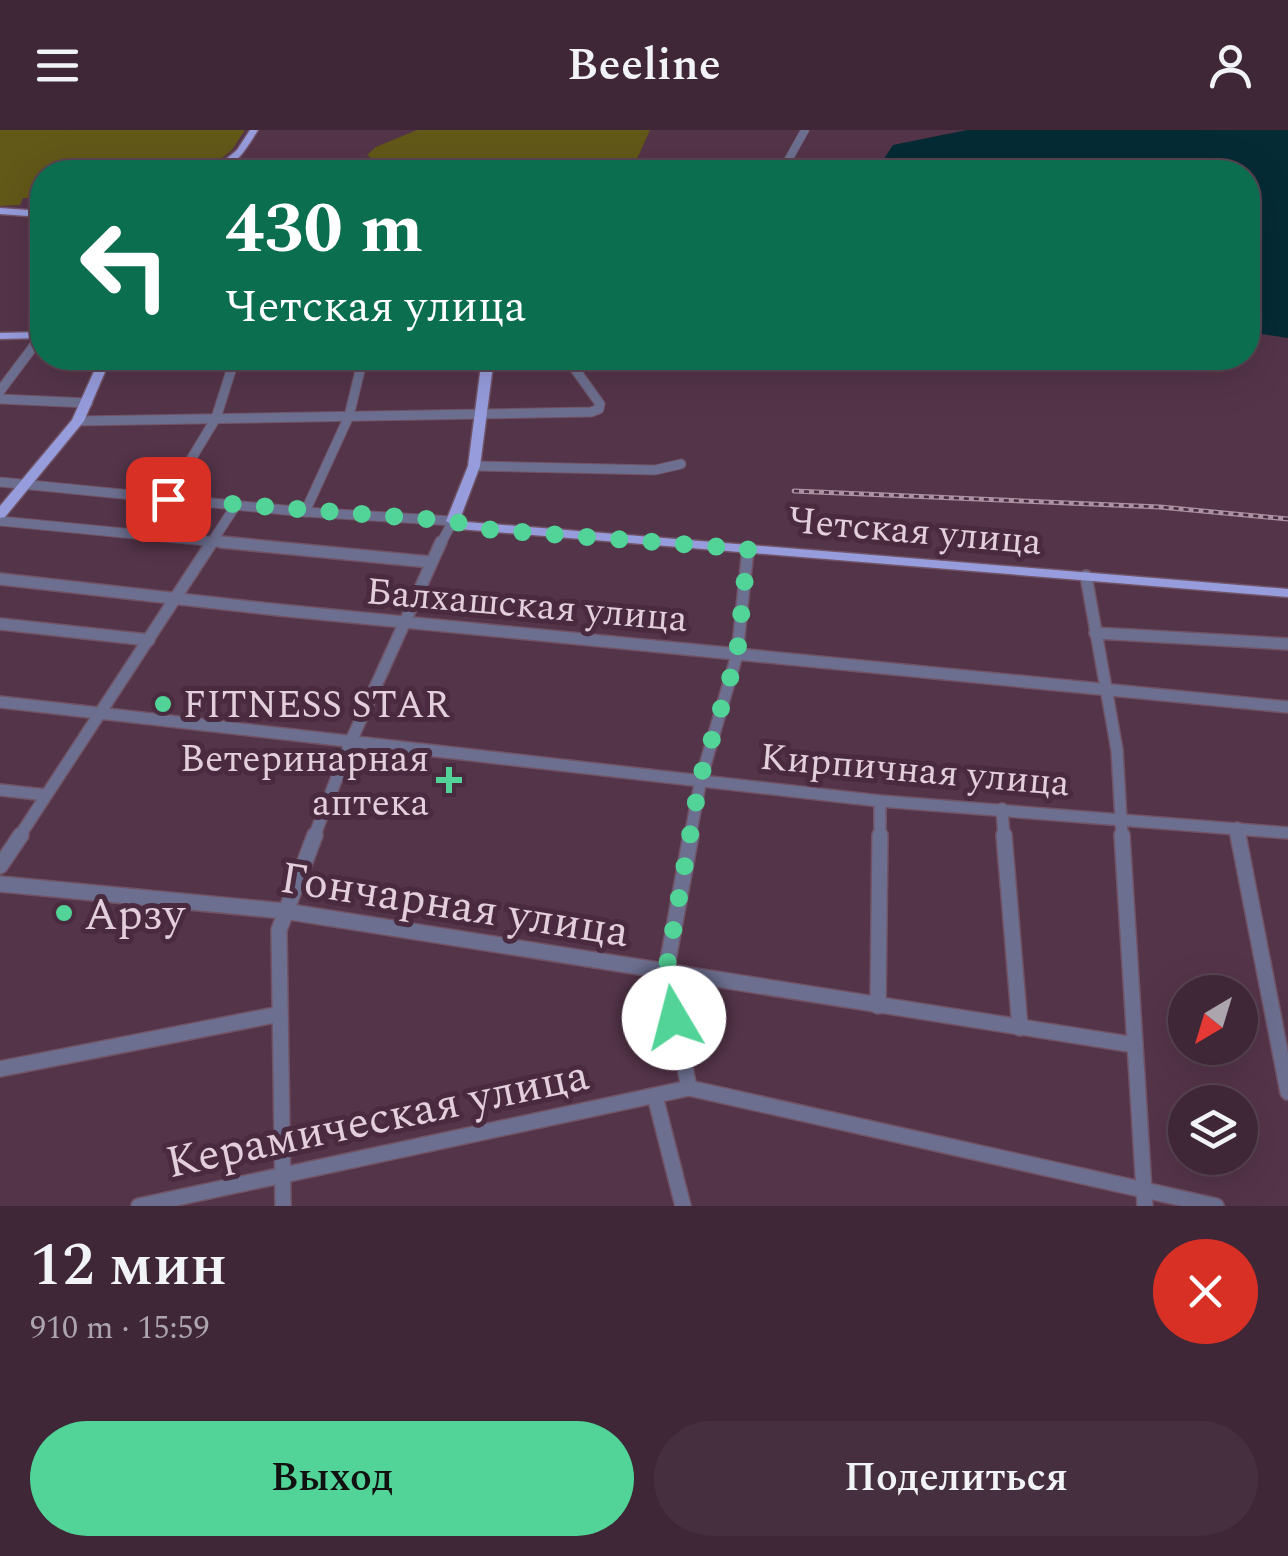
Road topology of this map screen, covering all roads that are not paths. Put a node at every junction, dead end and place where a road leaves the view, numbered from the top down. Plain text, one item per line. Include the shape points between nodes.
1 (254, 130) edge
2 (804, 130) edge
3 (230, 160) edge
4 (788, 160) edge
5 (0, 211) edge
6 (30, 213) edge
7 (30, 335) edge
8 (0, 336) edge
9 (30, 351) edge
10 (100, 370) edge
11 (232, 370) edge
12 (360, 370) edge
13 (487, 370) edge
14 (576, 370) edge
15 (0, 391) edge
16 (0, 399) edge
17 (88, 403) junction
18 (482, 413) junction
19 (350, 416) junction
20 (216, 418) junction
21 (78, 421) junction
22 (680, 464) dead end
23 (474, 466) junction
24 (0, 482) edge
25 (24, 484) junction
26 (168, 499) junction
27 (236, 506) junction
28 (305, 512) junction
29 (0, 518) edge
30 (453, 521) junction
31 (212, 540) junction
32 (748, 549) junction
33 (430, 562) junction
34 (1086, 576) junction
35 (0, 579) edge
36 (1288, 593) edge
37 (175, 600) junction
38 (405, 621) junction
39 (0, 624) edge
40 (1095, 632) junction
41 (149, 640) junction
42 (1288, 644) edge
43 (737, 655) junction
44 (1104, 689) junction
45 (0, 702) edge
46 (1288, 707) edge
47 (102, 712) junction
48 (351, 741) junction
49 (700, 779) junction
50 (0, 790) edge
51 (46, 795) junction
52 (880, 800) junction
53 (1002, 809) junction
54 (1122, 816) junction
55 (1237, 828) junction
56 (1288, 833) edge
57 (0, 866) edge
58 (0, 884) edge
59 (284, 911) junction
60 (666, 971) junction
61 (878, 1006) junction
62 (280, 1014) junction
63 (1020, 1028) junction
64 (1135, 1046) junction
65 (0, 1069) edge
66 (690, 1088) junction
67 (1288, 1092) edge
68 (656, 1096) junction
69 (282, 1176) junction
70 (1144, 1198) edge
71 (139, 1206) edge
72 (283, 1206) edge
73 (684, 1206) edge
74 (1216, 1206) edge

1 - 3 main road
2 - 4 street
5 - 6 main road
7 - 8 main road
9 - 15 street
10 - 17 main road
11 - 20 street
12 - 19 street
13 - 18 main road
14 - 18 street via 598,409
16 - 17 street
17 - 21 main road
18 - 19 street
18 - 23 main road
19 - 20 street
19 - 28 street
20 - 21 street
20 - 26 street
21 - 25 main road
22 - 23 street via 654,470
23 - 30 main road
24 - 25 street, Четская улица
25 - 26 street, Четская улица
25 - 29 main road
26 - 27 street, Четская улица
27 - 28 street, Четская улица
27 - 31 street
28 - 30 street, Четская улица
29 - 31 street
30 - 32 main road, Четская улица via 482,529
30 - 33 street
31 - 33 street
31 - 37 street
32 - 34 main road, Четская улица
32 - 43 street
33 - 38 street
34 - 36 main road, Четская улица
34 - 40 street
35 - 37 street, Балхашская улица
37 - 38 street, Балхашская улица
37 - 41 street
38 - 43 street, Балхашская улица
38 - 48 street
39 - 41 street
40 - 42 street
40 - 44 street
41 - 47 street
43 - 44 street, Балхашская улица
43 - 49 street
44 - 46 street, Балхашская улица
44 - 54 street
45 - 47 street, Кирпичная улица
47 - 48 street, Кирпичная улица
47 - 51 street
48 - 49 street, Кирпичная улица
48 - 59 street
49 - 52 street, Кирпичная улица
49 - 60 street
50 - 51 street
51 - 57 street
52 - 53 street, Кирпичная улица
52 - 61 street
53 - 54 street, Кирпичная улица
53 - 63 street
54 - 55 street, Кирпичная улица
54 - 64 street
55 - 56 street, Кирпичная улица
55 - 67 street
58 - 59 street, Гончарная улица
59 - 60 street, Гончарная улица
59 - 62 street
60 - 61 street, Гончарная улица
60 - 66 street
61 - 63 street, Гончарная улица
62 - 65 street
62 - 69 street
63 - 64 street, Гончарная улица
64 - 70 street
66 - 68 street, Керамическая улица
66 - 70 street, Керамическая улица
68 - 69 street, Керамическая улица
68 - 73 street
69 - 71 street, Керамическая улица
69 - 72 street
70 - 74 street, Керамическая улица

